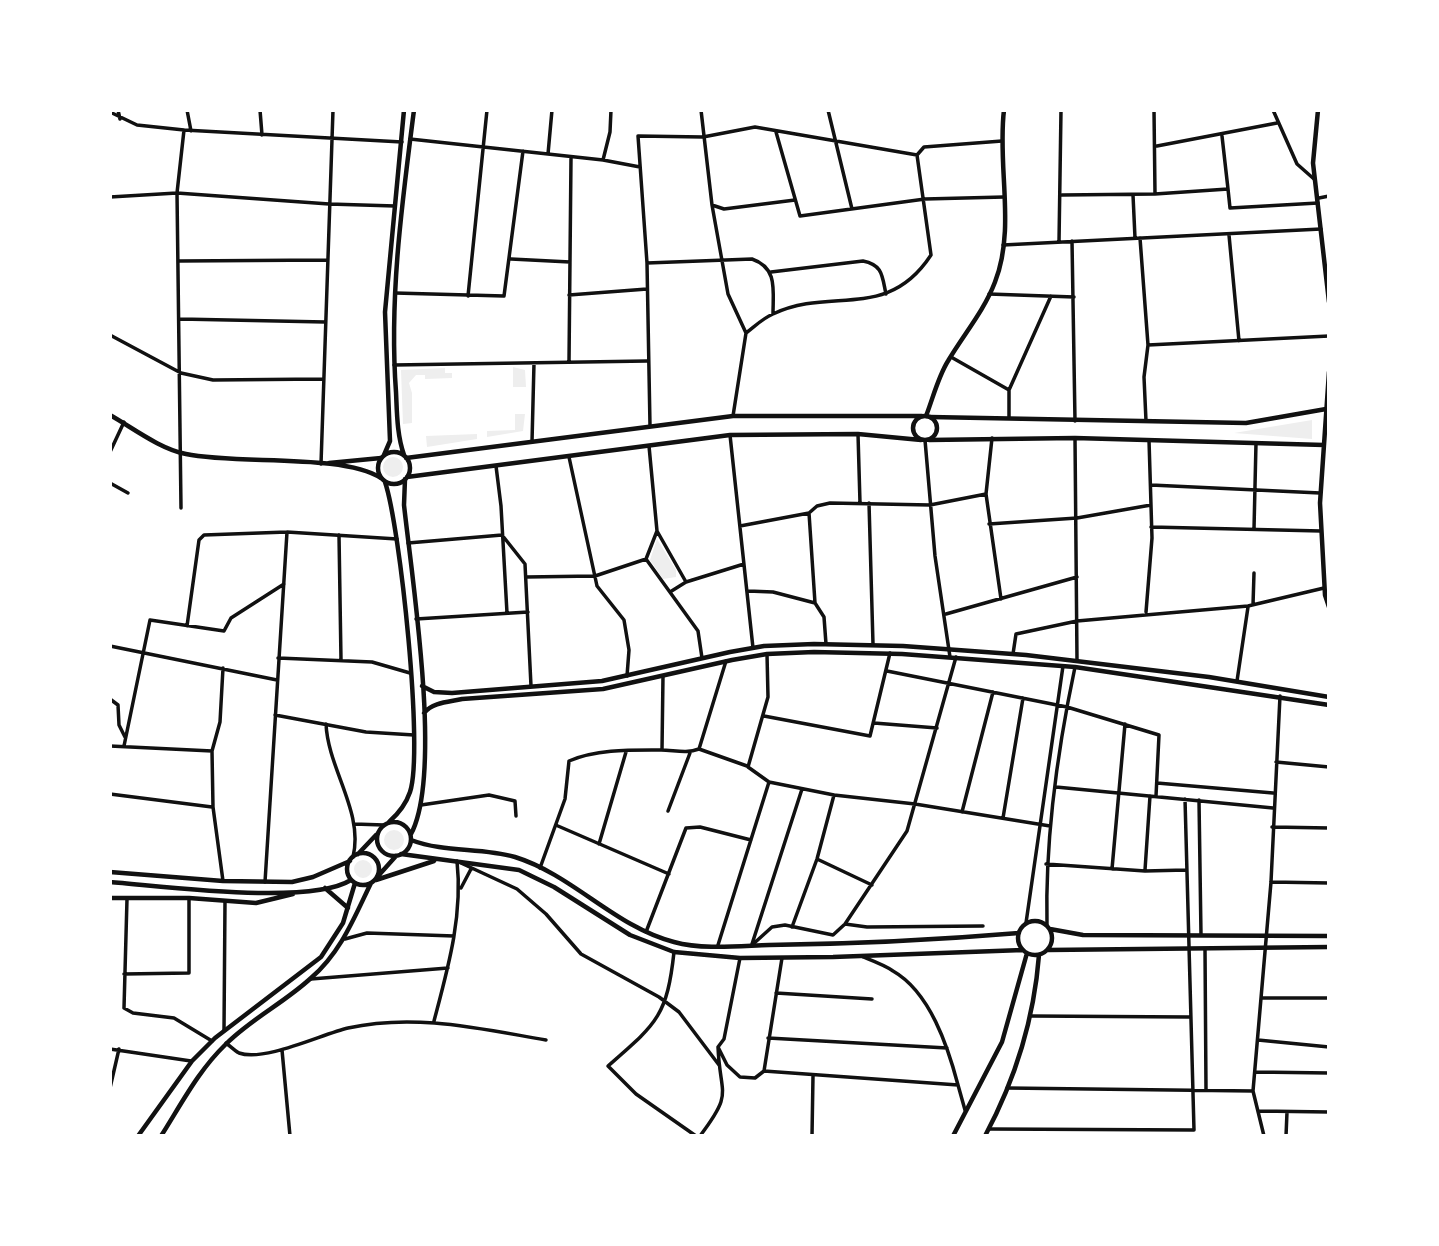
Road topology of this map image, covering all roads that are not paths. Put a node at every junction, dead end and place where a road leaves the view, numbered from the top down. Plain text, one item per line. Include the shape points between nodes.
1 (118, 110) edge
2 (187, 110) edge
3 (261, 110) edge
4 (333, 110) edge
5 (404, 110) edge
6 (414, 110) edge
7 (487, 110) edge
8 (552, 110) edge
9 (611, 110) edge
10 (701, 110) edge
11 (828, 110) edge
12 (1004, 110) edge
13 (1062, 110) edge
14 (1154, 110) edge
15 (1273, 110) edge
16 (1318, 110) edge
17 (110, 112) edge
18 (120, 119) junction
19 (1277, 122) junction
20 (184, 130) junction
21 (191, 131) junction
22 (776, 131) junction
23 (262, 135) junction
24 (1222, 136) junction
25 (703, 137) junction
26 (410, 139) junction
27 (333, 140) junction
28 (836, 141) junction
29 (1002, 141) junction
30 (402, 142) junction
31 (1157, 146) junction
32 (483, 147) junction
33 (523, 151) junction
34 (548, 154) junction
35 (917, 155) junction
36 (571, 157) junction
37 (603, 160) junction
38 (640, 167) junction
39 (1316, 180) junction
40 (1228, 189) junction
41 (177, 193) junction
42 (1133, 194) junction
43 (1155, 194) junction
44 (1062, 195) junction
45 (1329, 196) edge
46 (110, 197) edge
47 (1003, 197) junction
48 (925, 199) junction
49 (796, 200) junction
50 (1319, 201) junction
51 (330, 204) junction
52 (712, 205) junction
53 (395, 206) junction
54 (852, 209) junction
55 (1321, 229) junction
56 (1229, 235) junction
57 (1137, 238) junction
58 (1072, 241) junction
59 (1059, 242) junction
60 (110, 244) edge
61 (1003, 245) junction
62 (511, 259) junction
63 (327, 260) junction
64 (179, 261) junction
65 (721, 261) junction
66 (570, 262) junction
67 (647, 263) junction
68 (771, 272) junction
69 (648, 289) junction
70 (395, 293) junction
71 (886, 294) junction
72 (989, 294) junction
73 (569, 295) junction
74 (468, 296) junction
75 (1051, 296) junction
76 (1074, 297) junction
77 (1329, 300) edge
78 (773, 314) junction
79 (180, 319) junction
80 (325, 322) junction
81 (110, 333) edge
82 (746, 333) junction
83 (1329, 337) edge
84 (1239, 341) junction
85 (1148, 345) junction
86 (950, 357) junction
87 (648, 361) junction
88 (569, 362) junction
89 (534, 363) junction
90 (394, 365) junction
91 (1329, 372) edge
92 (181, 373) junction
93 (323, 379) junction
94 (1009, 390) junction
95 (1327, 409) edge
96 (110, 415) edge
97 (733, 416) junction
98 (926, 416) junction
99 (1009, 419) junction
100 (1074, 421) junction
101 (124, 422) junction
102 (1146, 423) junction
103 (650, 428) junction
104 (858, 434) junction
105 (730, 435) junction
106 (992, 438) junction
107 (1075, 438) junction
108 (925, 440) junction
109 (1149, 440) junction
110 (532, 442) junction
111 (1256, 442) junction
112 (649, 446) junction
113 (1324, 446) junction
114 (110, 452) edge
115 (183, 453) junction
116 (382, 456) junction
117 (568, 456) junction
118 (405, 457) junction
119 (1326, 461) edge
120 (321, 464) junction
121 (496, 465) junction
122 (406, 478) junction
123 (383, 480) junction
124 (110, 483) edge
125 (1151, 485) junction
126 (1255, 490) junction
127 (128, 492) dead end
128 (1321, 493) junction
129 (986, 494) junction
130 (860, 503) junction
131 (869, 503) junction
132 (930, 505) junction
133 (1151, 505) junction
134 (181, 508) dead end
135 (808, 513) junction
136 (1077, 518) junction
137 (989, 524) junction
138 (740, 526) junction
139 (1152, 527) junction
140 (1254, 529) junction
141 (657, 531) junction
142 (1321, 531) junction
143 (286, 532) junction
144 (339, 535) junction
145 (502, 535) junction
146 (397, 539) junction
147 (408, 544) junction
148 (646, 559) junction
149 (744, 564) junction
150 (1254, 573) dead end
151 (595, 576) junction
152 (526, 577) junction
153 (1077, 577) junction
154 (686, 582) junction
155 (284, 584) junction
156 (1324, 588) junction
157 (748, 591) junction
158 (670, 592) junction
159 (1001, 599) junction
160 (815, 603) junction
161 (1250, 605) junction
162 (1329, 607) edge
163 (528, 612) junction
164 (1146, 612) junction
165 (507, 613) junction
166 (946, 614) junction
167 (416, 619) junction
168 (1077, 621) junction
169 (187, 626) junction
170 (826, 644) junction
171 (873, 645) junction
172 (110, 646) edge
173 (753, 648) junction
174 (950, 649) junction
175 (142, 652) junction
176 (890, 653) junction
177 (767, 654) junction
178 (1013, 654) junction
179 (953, 657) junction
180 (278, 658) junction
181 (702, 658) junction
182 (341, 660) junction
183 (1077, 660) junction
184 (726, 661) junction
185 (1063, 666) junction
186 (1075, 667) junction
187 (223, 668) junction
188 (887, 671) junction
189 (410, 673) junction
190 (627, 676) junction
191 (663, 676) junction
192 (277, 680) junction
193 (1237, 681) junction
194 (951, 683) junction
195 (422, 686) junction
196 (531, 686) junction
197 (993, 692) junction
198 (1280, 696) junction
199 (1329, 697) edge
200 (1023, 698) junction
201 (110, 699) edge
202 (1058, 705) junction
203 (1329, 705) edge
204 (1066, 707) junction
205 (424, 713) junction
206 (275, 715) junction
207 (764, 716) junction
208 (874, 723) junction
209 (326, 724) junction
210 (1125, 724) junction
211 (937, 728) junction
212 (414, 736) junction
213 (126, 739) junction
214 (110, 746) edge
215 (124, 747) junction
216 (699, 749) junction
217 (662, 750) junction
218 (212, 751) junction
219 (626, 752) junction
220 (690, 753) junction
221 (1276, 762) junction
222 (748, 767) junction
223 (1329, 767) edge
224 (769, 782) junction
225 (1157, 783) junction
226 (1055, 787) junction
227 (803, 789) junction
228 (1118, 792) junction
229 (1274, 793) junction
230 (110, 794) edge
231 (834, 796) junction
232 (1150, 796) junction
233 (1156, 796) junction
234 (1185, 799) junction
235 (1199, 800) junction
236 (915, 804) junction
237 (421, 805) junction
238 (213, 807) junction
239 (1273, 808) junction
240 (668, 811) dead end
241 (962, 812) junction
242 (516, 816) dead end
243 (1003, 818) junction
244 (386, 823) junction
245 (354, 824) junction
246 (1038, 824) junction
247 (558, 826) junction
248 (1051, 826) junction
249 (1272, 827) junction
250 (1329, 828) edge
251 (377, 834) junction
252 (411, 837) junction
253 (751, 839) junction
254 (599, 844) junction
255 (399, 855) junction
256 (354, 857) junction
257 (817, 859) junction
258 (438, 860) junction
259 (457, 861) junction
260 (1046, 864) junction
261 (541, 868) junction
262 (471, 869) junction
263 (1112, 869) junction
264 (1186, 870) junction
265 (1145, 871) junction
266 (110, 872) edge
267 (669, 874) junction
268 (375, 880) junction
269 (223, 881) junction
270 (110, 882) edge
271 (265, 882) junction
272 (353, 882) junction
273 (1271, 882) junction
274 (1329, 883) edge
275 (872, 885) junction
276 (324, 887) junction
277 (460, 890) junction
278 (298, 892) junction
279 (110, 898) edge
280 (189, 898) junction
281 (127, 900) junction
282 (225, 901) junction
283 (348, 908) junction
284 (1026, 923) junction
285 (845, 924) junction
286 (983, 926) dead end
287 (792, 927) junction
288 (1049, 927) junction
289 (646, 932) junction
290 (1019, 933) junction
291 (1186, 935) junction
292 (1201, 935) junction
293 (454, 936) junction
294 (1265, 936) junction
295 (1329, 936) edge
296 (345, 939) junction
297 (718, 945) junction
298 (751, 946) junction
299 (1187, 947) junction
300 (1205, 947) junction
301 (1265, 947) junction
302 (1329, 947) edge
303 (1048, 950) junction
304 (674, 952) junction
305 (1025, 952) junction
306 (1039, 955) junction
307 (782, 957) junction
308 (863, 957) junction
309 (740, 958) junction
310 (448, 968) junction
311 (124, 974) junction
312 (311, 979) junction
313 (776, 993) junction
314 (1329, 998) edge
315 (872, 999) dead end
316 (1261, 999) junction
317 (666, 1003) junction
318 (1031, 1016) junction
319 (1189, 1017) junction
320 (434, 1021) junction
321 (224, 1030) junction
322 (768, 1038) junction
323 (546, 1040) dead end
324 (1258, 1040) junction
325 (212, 1042) junction
326 (226, 1043) junction
327 (718, 1047) junction
328 (1329, 1047) edge
329 (947, 1048) junction
330 (110, 1049) edge
331 (119, 1049) junction
332 (282, 1050) junction
333 (192, 1061) junction
334 (719, 1065) junction
335 (764, 1071) junction
336 (1255, 1072) junction
337 (1329, 1073) edge
338 (813, 1076) junction
339 (958, 1085) junction
340 (110, 1088) edge
341 (1006, 1088) junction
342 (1192, 1089) junction
343 (1206, 1090) junction
344 (1254, 1091) junction
345 (1259, 1111) junction
346 (1287, 1112) junction
347 (1329, 1112) edge
348 (966, 1113) junction
349 (989, 1129) junction
350 (1058, 1133) edge
351 (1194, 1133) edge
352 (138, 1136) edge
353 (161, 1136) edge
354 (290, 1136) edge
355 (698, 1136) edge
356 (812, 1136) edge
357 (953, 1136) edge
358 (985, 1136) edge
359 (1264, 1136) edge
360 (1286, 1136) edge

1 - 18 street
2 - 21 street
3 - 23 street
4 - 27 street
5 - 30 main road
6 - 26 main road
7 - 32 street
8 - 34 street
9 - 37 street
10 - 25 street
11 - 28 street
12 - 29 main road
13 - 44 street
14 - 31 street
15 - 19 street
16 - 39 main road
17 - 18 street
18 - 20 street
19 - 24 street
19 - 39 street via 1297,164
20 - 21 street
20 - 41 street
21 - 23 street
22 - 25 street via 755,127
22 - 28 street
22 - 49 street
23 - 27 street
24 - 31 street
24 - 40 street
25 - 38 street via 638,136
25 - 52 street
26 - 32 street
26 - 70 main road
27 - 30 street
27 - 51 street
28 - 35 street
28 - 54 street
29 - 35 street via 924,147
29 - 47 main road
30 - 53 main road
31 - 43 street
32 - 33 street
32 - 74 street
33 - 34 street
33 - 62 street
34 - 36 street
35 - 48 street
36 - 37 street
36 - 66 street
37 - 38 street
38 - 67 street
39 - 50 main road
40 - 43 street
40 - 50 street via 1230,208
41 - 46 street
41 - 51 street
41 - 64 street
42 - 43 street
42 - 44 street
42 - 57 street
44 - 59 street
45 - 50 street
47 - 48 street
47 - 61 main road
48 - 54 street
48 - 71 street via 931,255 917,275
49 - 52 street via 724,209
49 - 54 street via 800,216
50 - 55 main road
51 - 53 street
51 - 63 street
52 - 65 street
53 - 116 main road via 385,312 390,441
55 - 56 street
55 - 77 main road
56 - 57 street
56 - 84 street
57 - 58 street
57 - 85 street
58 - 59 street
58 - 76 street
59 - 61 street
60 - 81 street
61 - 72 main road
62 - 66 street
62 - 74 street via 504,296
63 - 64 street
63 - 80 street
64 - 79 street
65 - 67 street
65 - 68 street via 752,259
65 - 82 street via 728,294
66 - 73 street
67 - 69 street
68 - 71 street via 863,261 881,270
68 - 78 street
69 - 73 street
69 - 87 street
70 - 74 street
70 - 90 main road
71 - 78 street via 809,304
72 - 75 street
72 - 86 main road
73 - 88 street
75 - 76 street
75 - 94 street
76 - 100 street
78 - 82 street
79 - 80 street
79 - 92 street
80 - 93 street
81 - 92 street
82 - 97 street
83 - 84 street
84 - 85 street
85 - 102 street
86 - 94 street
86 - 98 main road
87 - 88 street
87 - 103 street
88 - 89 street
89 - 90 street
89 - 110 street
90 - 118 main road via 399,440
91 - 95 main road
92 - 93 street via 213,380
92 - 115 street
93 - 120 street
94 - 99 street
95 - 102 main road via 1247,423
95 - 113 main road
96 - 101 main road
97 - 98 main road
97 - 103 main road
98 - 99 main road
98 - 108 main road via 936,422 937,430
98 - 108 main road via 916,420 913,429
99 - 100 main road
100 - 102 main road
101 - 114 street
101 - 115 main road
103 - 110 main road
104 - 105 main road
104 - 108 main road
104 - 130 street
105 - 112 main road
105 - 138 street
106 - 107 main road
106 - 108 main road
106 - 129 street
107 - 109 main road
107 - 136 street
108 - 132 street
109 - 111 main road
109 - 125 street
110 - 118 main road
111 - 113 main road
111 - 126 street
112 - 117 main road
112 - 141 street
113 - 119 main road
115 - 120 main road via 222,460
115 - 134 street
116 - 118 main road via 394,452
116 - 120 main road
116 - 123 main road via 377,468
117 - 121 main road
117 - 151 street
118 - 122 main road via 410,467
119 - 128 main road
120 - 123 main road via 366,470
121 - 122 main road
121 - 145 street
122 - 123 main road via 396,484
122 - 147 main road
123 - 146 main road via 393,503
124 - 127 street
125 - 126 street
125 - 133 street
126 - 128 street
126 - 140 street
128 - 142 main road
129 - 132 street
129 - 137 street
130 - 131 street
130 - 135 street via 830,503
131 - 132 street
131 - 171 street
132 - 166 street
133 - 136 street
133 - 139 street
135 - 138 street
135 - 160 street
136 - 137 street
136 - 153 street
137 - 159 street
138 - 149 street
139 - 140 street
139 - 164 street
140 - 142 street
141 - 148 street
141 - 154 street
142 - 156 main road
143 - 144 street
143 - 155 street
143 - 169 street via 204,535 199,540
144 - 146 street
144 - 182 street
145 - 147 street
145 - 152 street via 526,564
145 - 165 street
146 - 189 main road
147 - 167 main road
148 - 151 street
148 - 158 street
149 - 154 street
149 - 157 street
150 - 161 street
151 - 152 street
151 - 190 street via 597,586 624,620
152 - 163 street
153 - 159 street
153 - 168 street
154 - 158 street
155 - 169 street via 232,618 224,631
155 - 180 street
156 - 161 street
156 - 162 main road
157 - 160 street
157 - 173 street
158 - 181 street via 698,631
159 - 166 street
160 - 170 street via 824,617
161 - 164 street
161 - 193 street
163 - 165 street
163 - 196 street
164 - 168 street
165 - 167 street
166 - 174 street
167 - 195 main road
168 - 178 street via 1016,634
168 - 183 street
169 - 175 street via 150,620
170 - 171 main road
170 - 173 main road
171 - 174 main road
172 - 175 street
173 - 181 main road
174 - 178 main road
174 - 179 street
175 - 187 street
175 - 213 street
176 - 177 main road
176 - 179 main road
176 - 188 street
177 - 184 main road
177 - 207 street
178 - 183 main road
179 - 185 main road
179 - 194 street
180 - 182 street
180 - 192 street
181 - 190 main road
182 - 189 street via 372,662
183 - 193 main road
184 - 191 main road
184 - 216 street
185 - 186 main road
185 - 202 street
186 - 198 main road
186 - 204 street
187 - 192 street
187 - 218 street via 220,722
188 - 194 street
188 - 208 street
189 - 212 main road
190 - 196 main road
191 - 205 main road via 603,689 451,701 428,707
191 - 217 street
192 - 206 street
193 - 199 main road
194 - 197 street
194 - 211 street
195 - 196 main road via 452,694
195 - 205 main road
197 - 200 street
197 - 241 street
198 - 203 main road
198 - 221 street
200 - 202 street
200 - 243 street
201 - 213 street via 118,705 119,725
202 - 204 street
202 - 246 street
204 - 210 street
204 - 226 street
205 - 237 main road
206 - 209 street
206 - 271 street
207 - 208 street via 870,736
207 - 222 street
208 - 211 street
209 - 212 street
209 - 245 street via 330,752
210 - 225 street via 1160,735
210 - 228 street
211 - 236 street
212 - 244 main road via 411,790 398,814
213 - 215 street
214 - 215 street
215 - 218 street
216 - 220 street
216 - 222 street
217 - 219 street
217 - 220 street
218 - 238 street
219 - 247 street via 585,754 569,761
219 - 254 street
220 - 240 street
221 - 223 street
221 - 229 street
222 - 224 street
224 - 227 street
224 - 253 street
225 - 229 street
225 - 233 street
226 - 228 street
226 - 248 street
227 - 231 street
227 - 298 street
228 - 232 street
228 - 263 street
229 - 239 street
230 - 238 street
231 - 236 street
231 - 257 street
232 - 233 street
232 - 265 street
233 - 234 street
234 - 235 street
234 - 264 street
235 - 239 street
235 - 292 street
236 - 241 street
236 - 275 street via 907,831
237 - 242 street via 498,795 515,801
237 - 252 main road
238 - 269 street
239 - 249 street
241 - 243 street
243 - 246 street
244 - 245 street
244 - 251 main road
244 - 252 main road via 400,822
245 - 256 street
246 - 248 street
246 - 284 street
247 - 254 street
247 - 261 street
248 - 260 street
249 - 250 street
249 - 273 street
251 - 255 main road via 381,850
251 - 256 main road
252 - 255 main road via 408,848
252 - 261 main road via 439,849 490,852
253 - 267 street via 687,828
253 - 297 street
254 - 267 street
255 - 258 main road
255 - 268 main road
256 - 268 main road via 373,857 379,865
256 - 271 main road via 313,877
256 - 272 main road via 347,871
257 - 275 street
257 - 287 street
258 - 259 main road
258 - 268 main road
259 - 262 street
259 - 277 street
259 - 304 main road via 506,866 537,876 630,935
260 - 263 street
260 - 288 street
261 - 289 main road
262 - 277 street
262 - 317 street via 517,889 581,954
263 - 265 street
264 - 265 street
264 - 291 street
266 - 269 main road
267 - 289 street
268 - 272 main road
268 - 296 main road
269 - 271 main road
270 - 278 main road
272 - 276 main road
272 - 283 main road
273 - 274 street
273 - 294 street
275 - 285 street
276 - 278 main road
276 - 283 main road
277 - 293 street
278 - 282 main road via 265,903
279 - 281 main road
280 - 281 main road
280 - 282 main road
280 - 311 street via 189,973
281 - 311 street
282 - 321 street
283 - 321 main road via 335,939 321,957
284 - 288 main road via 1037,920
284 - 290 main road
285 - 286 street
285 - 287 street via 833,934
287 - 298 street via 772,927
288 - 291 main road via 1083,935
288 - 303 main road via 1053,940
289 - 297 main road via 675,943
290 - 298 main road
290 - 305 main road
291 - 292 main road
291 - 299 street
292 - 294 main road
293 - 296 street via 367,933
293 - 310 street
294 - 295 main road
294 - 301 street
296 - 312 main road
297 - 298 main road
299 - 300 main road
299 - 303 main road
299 - 319 street
300 - 301 main road
300 - 343 street
301 - 302 main road
301 - 316 street
303 - 306 main road
304 - 309 main road
304 - 317 street
305 - 306 main road
305 - 308 main road
305 - 348 main road via 1002,1042
306 - 318 main road
307 - 308 main road
307 - 309 main road
307 - 313 street
308 - 329 street via 896,972 919,996
309 - 327 street via 724,1039
310 - 312 street
310 - 320 street
311 - 325 street via 124,1008 174,1018
312 - 326 main road
313 - 315 street
313 - 322 street
314 - 316 street
316 - 324 street
317 - 334 street via 679,1012
317 - 355 street via 654,1022 608,1066 636,1094
318 - 319 street
318 - 341 main road
319 - 342 street
320 - 323 street
320 - 332 street via 349,1028
321 - 325 main road
322 - 329 street
322 - 335 street
324 - 328 street
324 - 336 street
325 - 333 main road
326 - 332 street via 239,1053
326 - 353 main road via 201,1070
327 - 334 street
327 - 335 street via 740,1077 755,1078
329 - 339 street
330 - 331 street
331 - 333 street
331 - 340 street
332 - 354 street
333 - 352 main road
334 - 355 street via 722,1108
335 - 338 street
336 - 337 street
336 - 344 street
338 - 339 street
338 - 356 street
339 - 348 street
341 - 342 street
341 - 349 main road
342 - 343 street
342 - 351 street
343 - 344 street
344 - 345 street
345 - 346 street
345 - 359 street
346 - 347 street
346 - 360 street
348 - 357 main road
349 - 350 street
349 - 358 main road
350 - 351 street

